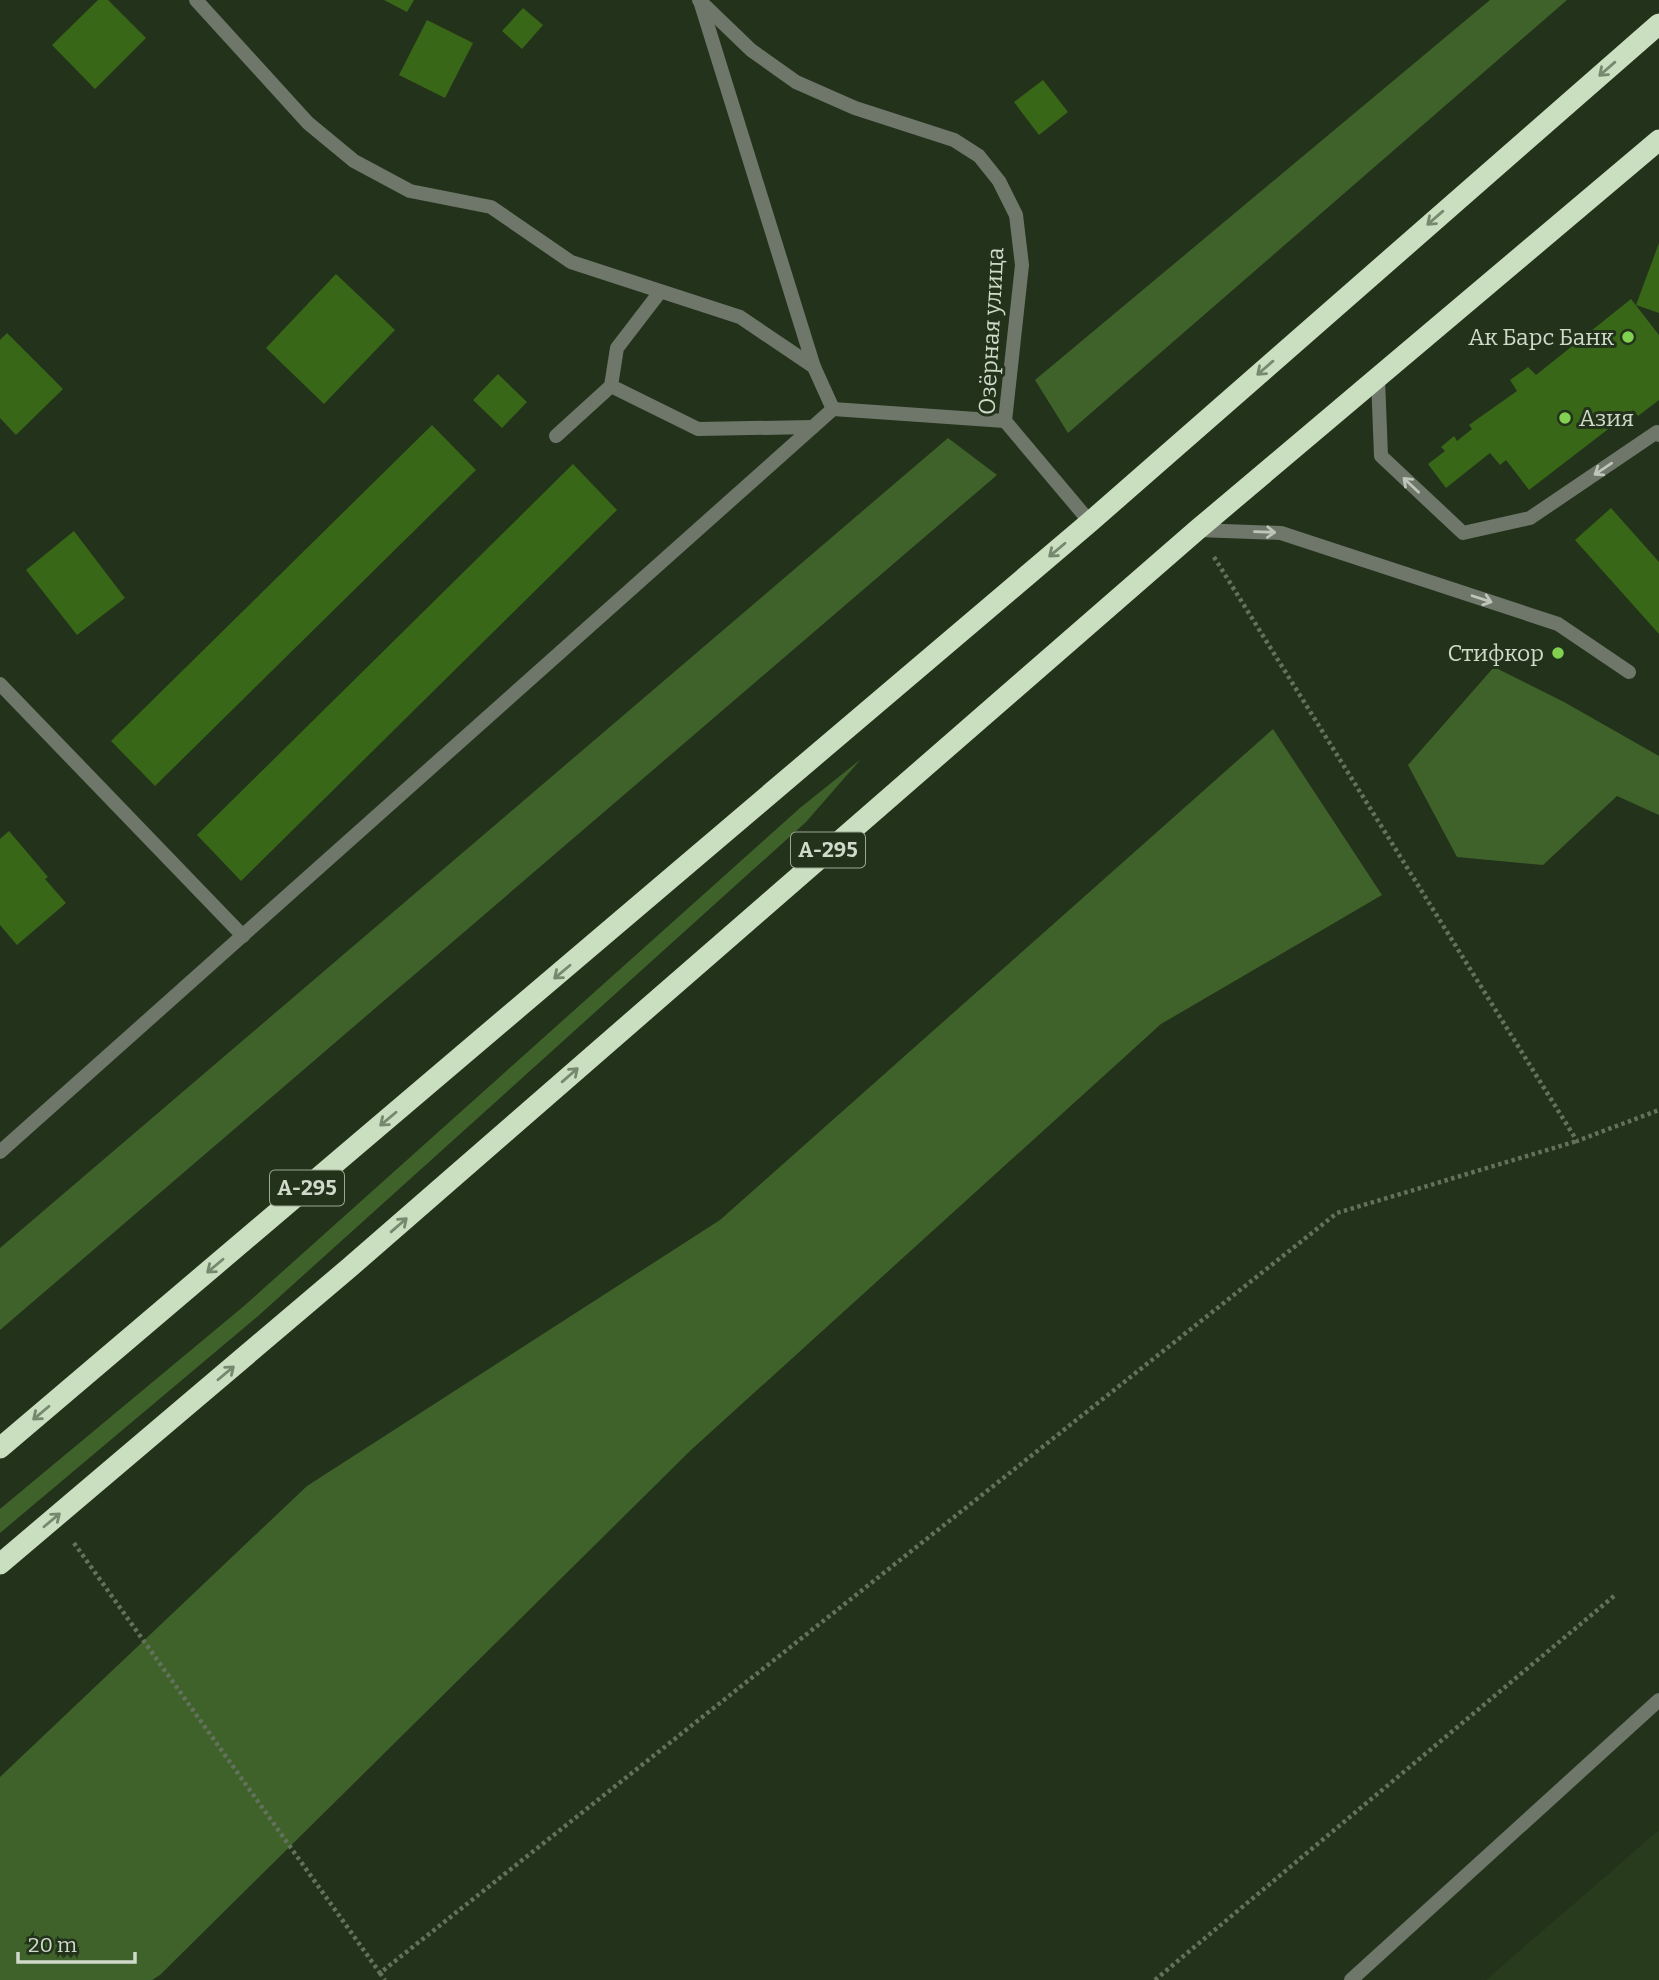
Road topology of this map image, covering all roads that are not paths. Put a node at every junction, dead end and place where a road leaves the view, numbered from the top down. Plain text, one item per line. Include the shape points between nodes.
1 (196, 0) edge
2 (699, 0) edge
3 (1659, 24) edge
4 (1659, 139) edge
5 (660, 292) junction
6 (814, 367) junction
7 (1378, 379) junction
8 (611, 386) junction
9 (834, 409) junction
10 (1005, 421) junction
11 (813, 428) junction
12 (1658, 432) edge
13 (556, 436) dead end
14 (1090, 522) junction
15 (1196, 530) junction
16 (1629, 672) dead end
17 (0, 684) edge
18 (243, 936) junction
19 (0, 1152) edge
20 (0, 1448) edge
21 (0, 1564) edge
22 (1659, 1700) edge
23 (1351, 1980) edge

1 - 5 street via 308,123 354,161 410,191 491,207 571,262
2 - 6 street
2 - 10 street, Озёрная улица via 751,50 796,82 855,108 954,140 979,156 999,181 1016,215 1022,265
3 -> 14 highway, А-295
4 - 7 highway, А-295
5 - 6 street via 740,317
5 - 8 street via 617,348
6 - 9 street
12 -> 7 street via 1530,518 1463,533 1381,457
7 - 15 highway, А-295
8 - 11 street via 698,429
8 - 13 street
9 - 10 street
9 - 11 street
10 - 14 street, Озёрная улица
11 - 18 street
14 -> 20 highway, А-295
15 -> 16 street via 1281,533 1558,624
21 -> 15 highway, А-295 via 349,1268
17 - 18 street
18 - 19 street
22 - 23 street

